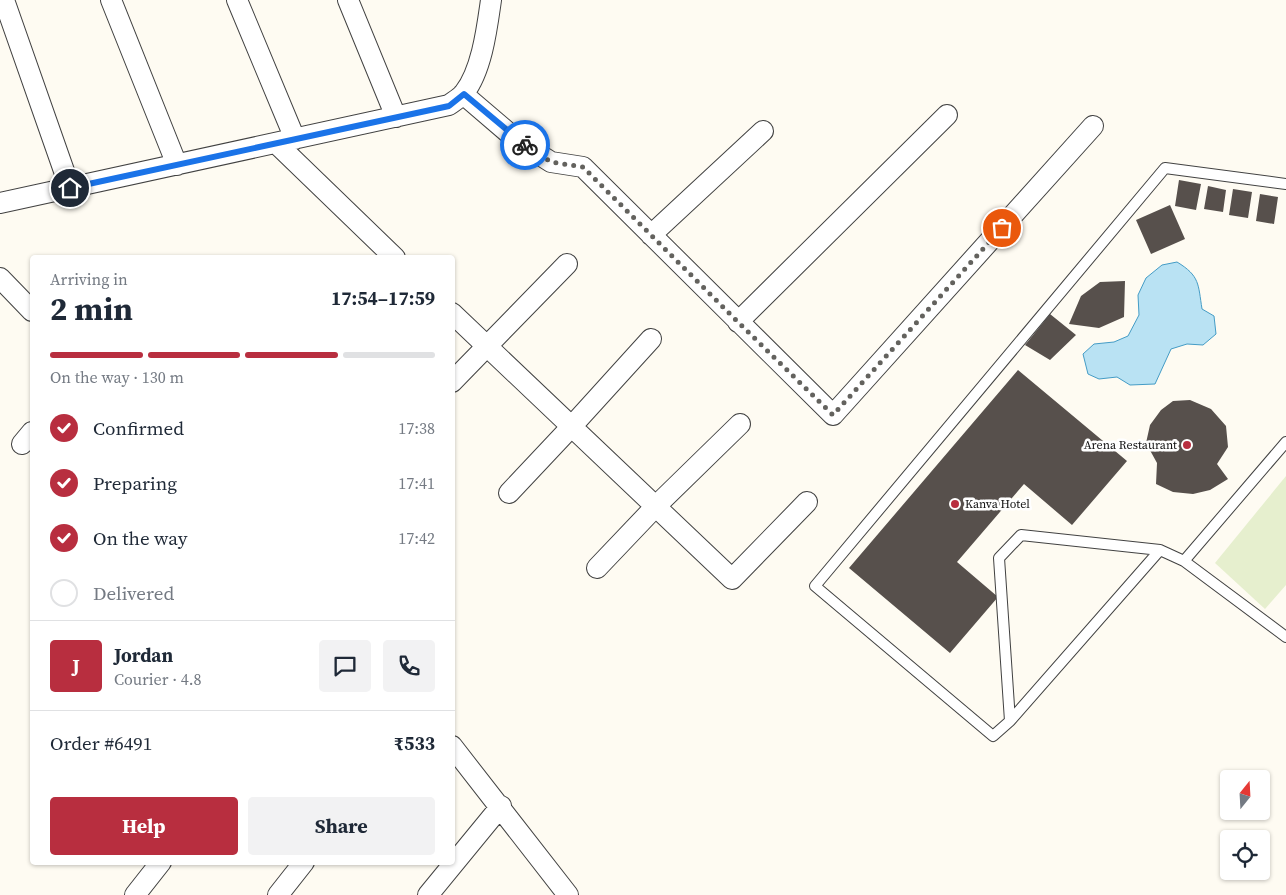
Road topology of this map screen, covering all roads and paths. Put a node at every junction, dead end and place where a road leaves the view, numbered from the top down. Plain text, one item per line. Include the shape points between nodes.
1 (4, 0) edge
2 (111, 0) edge
3 (237, 0) edge
4 (348, 0) edge
5 (491, 0) edge
6 (464, 94) junction
7 (947, 115) dead end
8 (396, 117) junction
9 (1093, 126) dead end
10 (763, 131) dead end
11 (286, 141) junction
12 (178, 164) junction
13 (1286, 184) edge
14 (70, 188) junction
15 (0, 203) edge
16 (652, 236) junction
17 (391, 255) edge
18 (567, 264) dead end
19 (0, 278) edge
20 (30, 309) edge
21 (455, 316) edge
22 (738, 322) junction
23 (651, 339) dead end
24 (488, 346) junction
25 (455, 379) edge
26 (740, 424) dead end
27 (572, 426) junction
28 (1286, 442) edge
29 (509, 493) dead end
30 (807, 502) dead end
31 (656, 506) junction
32 (1160, 550) junction
33 (1184, 560) junction
34 (597, 568) dead end
35 (1286, 637) edge
36 (1010, 721) junction
37 (455, 750) edge
38 (501, 806) junction
39 (455, 862) edge
40 (159, 865) edge
41 (302, 865) edge
42 (453, 865) edge
43 (136, 895) edge
44 (278, 895) edge
45 (428, 895) edge
46 (568, 895) edge

1 - 14 street
2 - 12 street
3 - 11 street
4 - 8 street
5 - 6 street via 485,40
6 - 8 street via 449,106
6 - 16 street via 518,140 551,162 583,167
7 - 22 street
8 - 11 street
9 - 22 street via 833,415
10 - 16 street
11 - 12 street
11 - 17 street
12 - 14 street
13 - 36 lane via 1165,168 815,586 993,736
14 - 15 street
16 - 22 street
18 - 24 street
19 - 20 street
21 - 24 street
23 - 27 street
24 - 25 street
24 - 27 street
26 - 31 street
27 - 29 street
27 - 31 street
28 - 33 lane
30 - 31 street via 732,579
31 - 34 street
32 - 33 lane
32 - 36 lane
32 - 36 lane via 1021,535 999,558
33 - 35 lane
37 - 38 street
38 - 39 street
38 - 46 street
40 - 43 street
41 - 44 street
42 - 45 street

